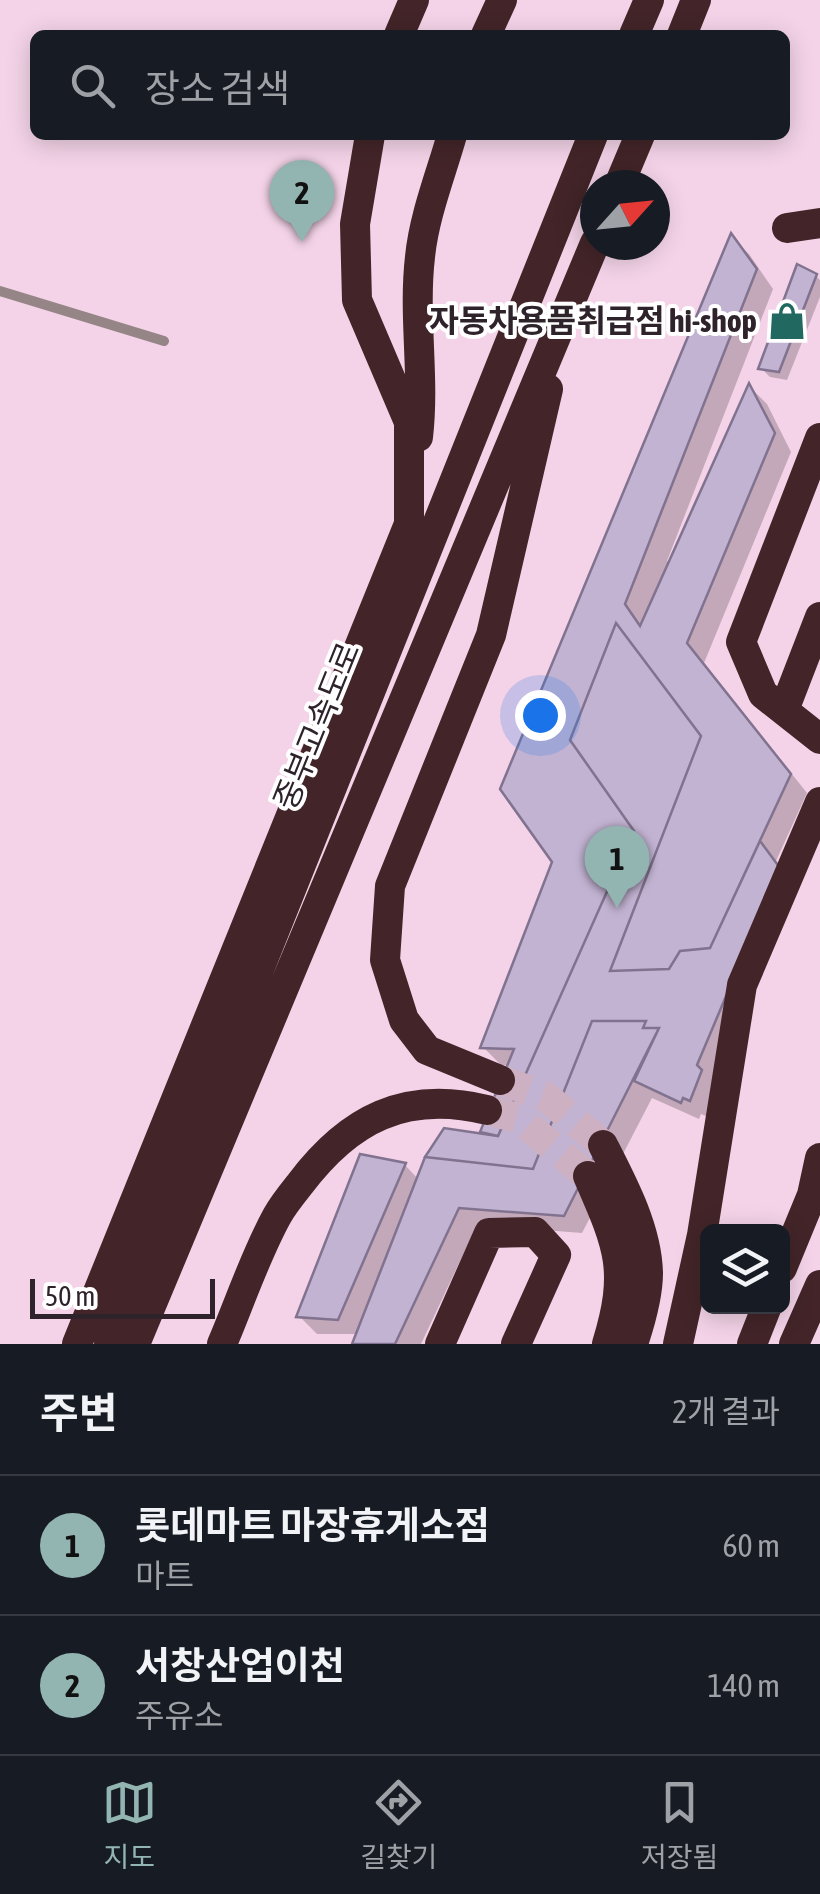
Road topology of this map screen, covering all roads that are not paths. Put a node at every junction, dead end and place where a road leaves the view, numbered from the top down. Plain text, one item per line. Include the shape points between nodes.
1 (414, 0) edge
2 (502, 0) edge
3 (648, 0) edge
4 (696, 0) edge
5 (401, 30) edge
6 (488, 30) edge
7 (636, 30) edge
8 (684, 30) edge
9 (369, 140) edge
10 (451, 140) edge
11 (592, 140) edge
12 (638, 140) edge
13 (625, 170) edge
14 (820, 223) edge
15 (800, 234) edge
16 (588, 260) edge
17 (0, 291) edge
18 (566, 311) junction
19 (164, 341) dead end
20 (820, 438) edge
21 (409, 511) junction
22 (820, 617) edge
23 (784, 710) junction
24 (820, 739) edge
25 (820, 802) edge
26 (500, 1080) tunnel mouth
27 (487, 1110) tunnel mouth
28 (603, 1146) tunnel mouth
29 (820, 1158) edge
30 (588, 1176) tunnel mouth
31 (790, 1249) edge
32 (820, 1284) edge
33 (764, 1314) edge
34 (77, 1344) edge
35 (109, 1344) edge
36 (135, 1344) edge
37 (222, 1344) edge
38 (440, 1344) edge
39 (516, 1344) edge
40 (606, 1344) edge
41 (633, 1344) edge
42 (678, 1344) edge
43 (752, 1344) edge
44 (794, 1344) edge

1 - 5 highway
2 - 6 highway
3 - 7 highway
4 - 8 highway
9 - 21 highway via 355,224 357,300 409,422
10 - 21 highway via 420,254 423,396
11 - 35 highway, 중부고속도로
12 - 13 highway
14 - 15 highway
16 - 18 highway, 중부고속도로
17 - 19 lane
18 - 26 highway via 491,635 390,886 384,960 404,1020 427,1050
18 - 36 highway, 중부고속도로
20 - 23 highway via 742,642 763,694
21 - 34 highway
22 - 23 highway
23 - 24 highway
25 - 42 highway via 742,985
27 - 37 highway via 456,1103 392,1110 324,1152 278,1214
28 - 41 highway via 625,1188 648,1273
29 - 31 highway
30 - 40 highway via 620,1258 620,1295
32 - 44 highway
33 - 43 highway
38 - 39 highway via 489,1233 535,1232 556,1255

